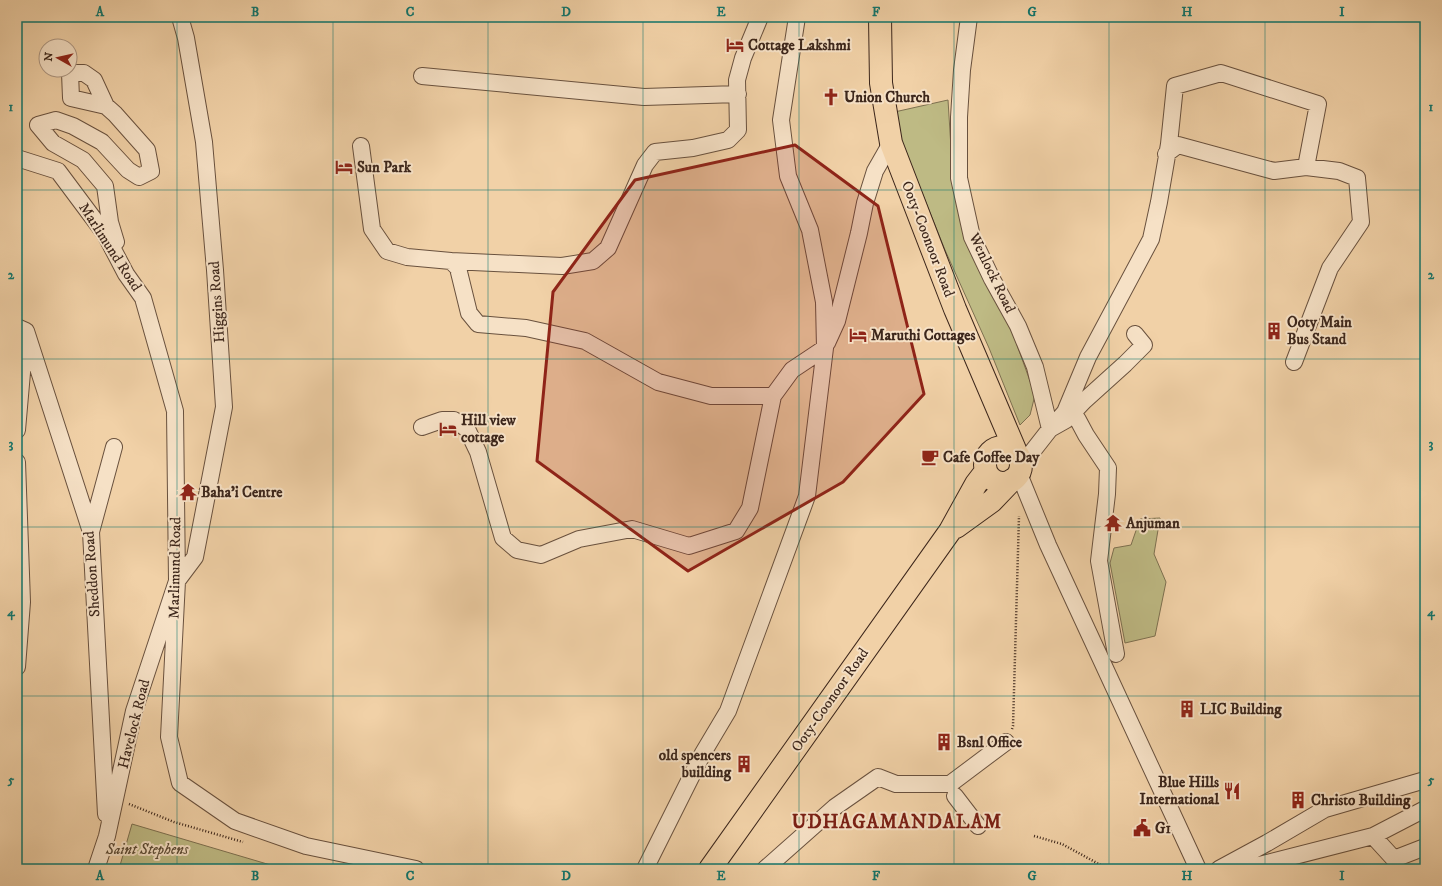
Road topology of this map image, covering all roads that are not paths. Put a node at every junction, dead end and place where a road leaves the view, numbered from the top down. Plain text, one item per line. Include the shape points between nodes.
1 (180, 17) edge
2 (760, 17) edge
3 (797, 17) edge
4 (880, 17) edge
5 (969, 17) edge
6 (422, 76) dead end
7 (738, 94) junction
8 (106, 106) dead end
9 (891, 143) junction
10 (361, 146) dead end
11 (1166, 154) junction
12 (17, 158) edge
13 (1306, 167) junction
14 (451, 261) junction
15 (126, 274) junction
16 (21, 329) edge
17 (1135, 334) dead end
18 (825, 348) junction
19 (1294, 362) dead end
20 (991, 392) junction
21 (773, 396) junction
22 (1073, 413) junction
23 (422, 427) dead end
24 (1050, 429) junction
25 (17, 430) edge
26 (114, 447) dead end
27 (993, 450) junction
28 (17, 462) edge
29 (1017, 468) junction
30 (986, 471) junction
31 (950, 531) junction
32 (91, 532) junction
33 (177, 581) junction
34 (1116, 654) dead end
35 (17, 667) edge
36 (1006, 742) dead end
37 (1425, 780) edge
38 (955, 796) dead end
39 (1425, 809) edge
40 (978, 826) dead end
41 (107, 836) junction
42 (1373, 836) junction
43 (1425, 847) edge
44 (96, 869) edge
45 (416, 869) edge
46 (645, 869) edge
47 (710, 869) edge
48 (765, 869) edge
49 (1198, 869) edge
50 (1208, 869) edge
51 (1218, 869) edge
52 (1244, 869) edge

1 - 33 street, Higgins Road via 204,142 224,407 195,557
2 - 7 street via 743,58 737,80
3 - 18 street via 781,120 788,176 810,230 824,302
4 - 9 highway, Ooty-Coonoor Road via 881,83
5 - 24 street, Wenlock Road via 959,117 959,178 972,237 1033,360
6 - 7 street via 644,97
7 - 14 street via 738,130 728,140 693,148 655,152 645,165 608,248 593,260 562,266
8 - 15 street via 147,150 151,172 139,177 128,170 102,142 73,126 56,120 38,125 52,143 83,160 105,186 110,222
9 - 18 street via 874,171 837,321
9 - 20 highway, Ooty-Coonoor Road via 955,309
10 - 14 street via 372,229 387,252 407,257
11 - 13 street via 1178,145 1274,171
11 - 13 street via 1176,86 1221,74 1318,104
11 - 24 street via 1151,239 1088,357 1065,412
12 - 15 street, Marlimund Road via 58,171 105,234
13 - 19 street via 1339,171 1357,178 1361,222 1330,268
14 - 21 street via 458,268 469,313 478,324 526,328 585,341 658,382 711,396
15 - 33 street, Marlimund Road via 143,298 175,411
16 - 25 street
16 - 32 street, Sheddon Road
17 - 22 street via 1144,345
18 - 21 street via 792,370
18 - 46 street via 807,496 728,711 703,753
20 - 27 highway
20 - 29 highway, Ooty-Coonoor Road
21 - 23 street via 750,508 736,531 689,546 632,529 579,539 541,555 517,550 503,538 478,452 466,429 454,420 442,420
22 - 24 street
22 - 34 street via 1108,468 1099,561
24 - 29 street
26 - 32 street
27 - 29 highway via 1002,447
27 - 30 highway via 986,459
28 - 35 street via 22,602
29 - 30 highway via 1002,483 994,480
29 - 31 highway, Ooty-Coonoor Road via 992,501
29 - 49 street via 1048,545
30 - 31 highway, Ooty-Coonoor Road
31 - 47 highway, Ooty-Coonoor Road
32 - 41 street, Sheddon Road
33 - 41 street, Havelock Road via 134,712
33 - 45 street, Marlimund Road via 169,737 180,783 235,822 306,846
36 - 48 street via 950,784 896,784 878,777 835,807
37 - 51 street via 1325,809
38 - 40 street
39 - 42 street
41 - 44 street, Havelock Road
42 - 43 street via 1394,859
42 - 52 street
49 - 50 street

